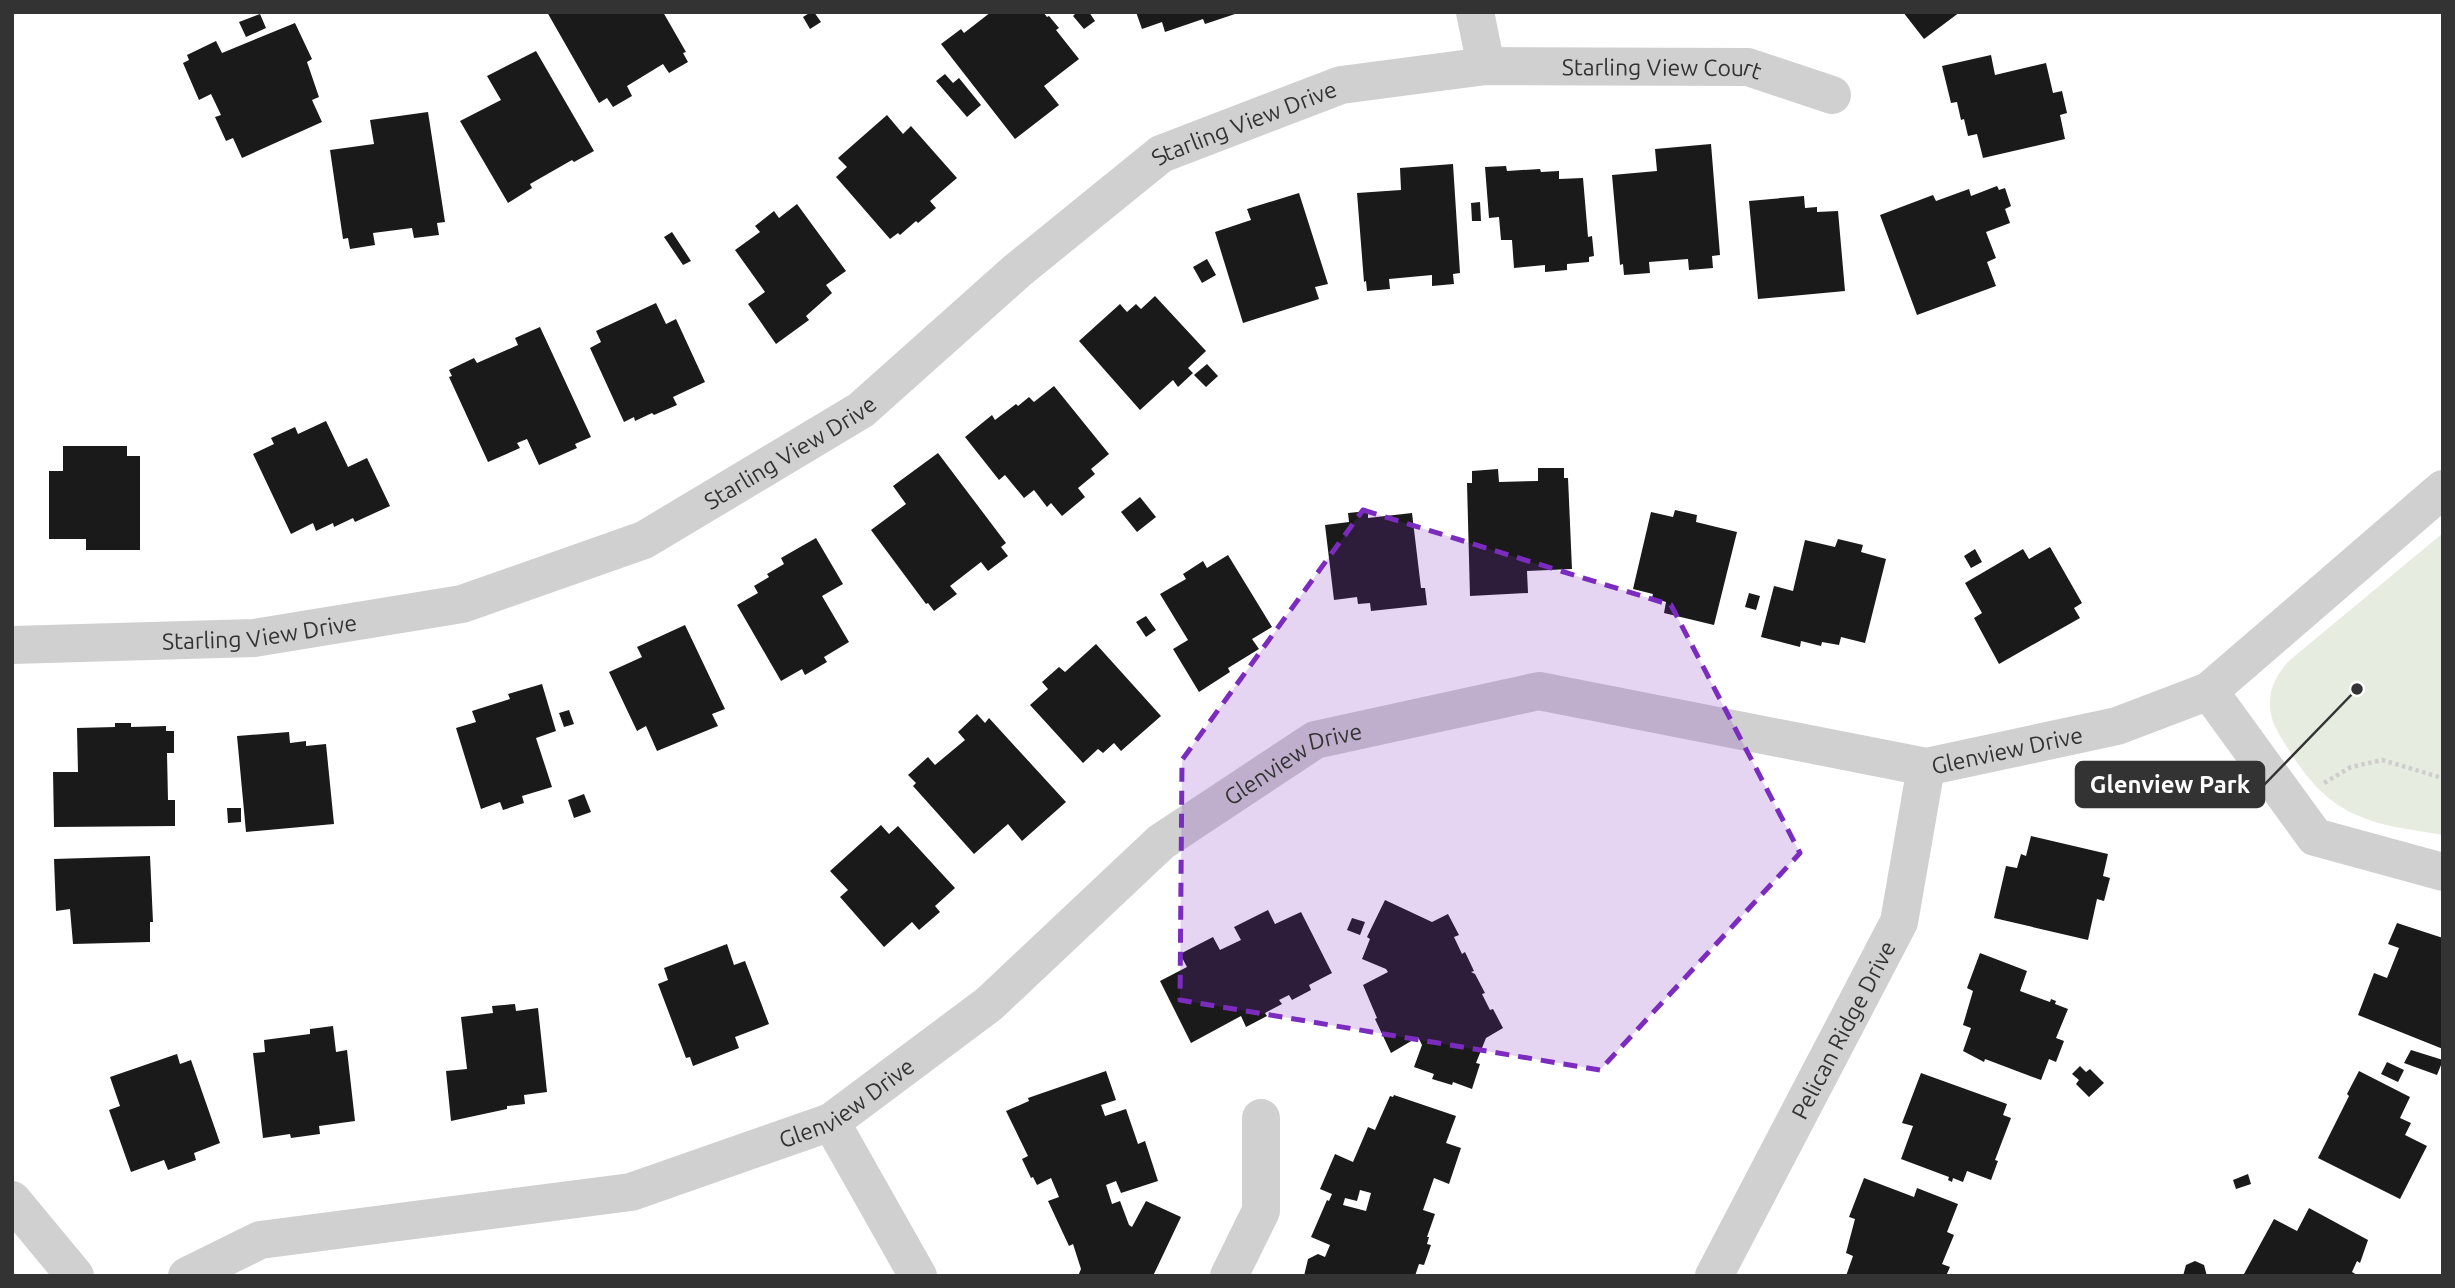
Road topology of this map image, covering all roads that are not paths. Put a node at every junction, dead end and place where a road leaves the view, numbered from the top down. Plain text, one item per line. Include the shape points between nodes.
1 (1475, 12) edge
2 (1486, 66) junction
3 (1832, 95) dead end
4 (2443, 489) edge
5 (12, 645) edge
6 (2209, 691) junction
7 (1926, 766) junction
8 (2443, 872) edge
9 (1261, 1118) dead end
10 (831, 1122) junction
11 (12, 1200) edge
12 (75, 1276) edge
13 (187, 1276) edge
14 (918, 1276) edge
15 (1229, 1276) edge
16 (1713, 1276) edge

1 - 2 street
2 - 3 street, Starling View Court via 1748,67
2 - 5 street, Starling View Drive via 1341,85 1161,154 1018,270 861,411 644,540 462,604 254,638
4 - 6 street, Glenview Drive
6 - 7 street, Glenview Drive via 2117,726
6 - 8 street via 2315,837
7 - 10 street, Glenview Drive via 1539,691 1315,740 1161,842 989,1004
7 - 16 street, Pelican Ridge Drive via 1899,922
9 - 15 street via 1261,1211
10 - 13 street, Glenview Drive via 631,1192 260,1240
10 - 14 street
11 - 12 street

